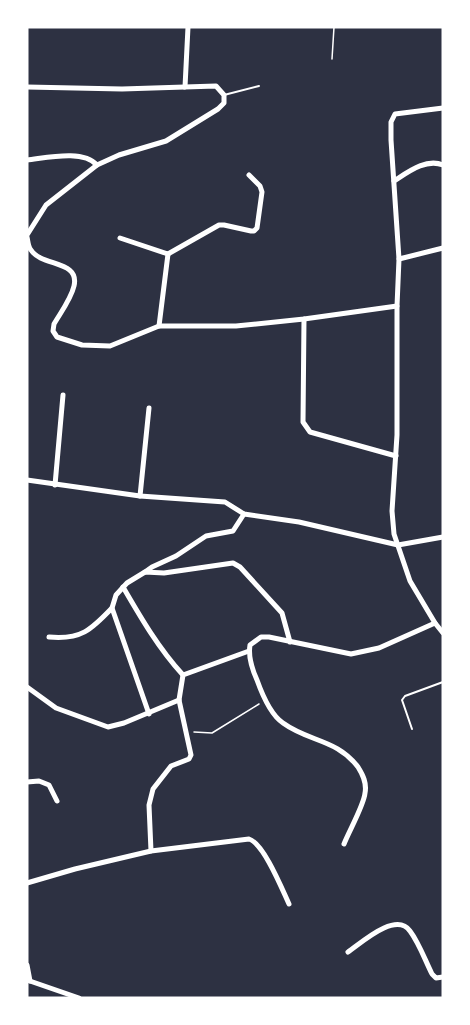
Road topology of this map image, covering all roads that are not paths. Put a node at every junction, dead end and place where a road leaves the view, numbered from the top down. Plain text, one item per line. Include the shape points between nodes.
1 (188, 27) edge
2 (259, 86) dead end
3 (27, 87) edge
4 (185, 87) junction
5 (224, 95) junction
6 (443, 108) edge
7 (27, 160) edge
8 (97, 165) junction
9 (443, 165) edge
10 (249, 175) dead end
11 (394, 181) junction
12 (27, 236) edge
13 (120, 238) dead end
14 (443, 248) edge
15 (168, 254) junction
16 (399, 259) junction
17 (397, 306) junction
18 (304, 319) junction
19 (159, 326) junction
20 (63, 395) dead end
21 (149, 408) dead end
22 (396, 456) junction
23 (27, 480) edge
24 (55, 485) junction
25 (140, 496) junction
26 (244, 514) junction
27 (443, 537) edge
28 (398, 545) junction
29 (145, 572) junction
30 (123, 587) junction
31 (112, 608) junction
32 (435, 622) junction
33 (443, 633) edge
34 (49, 637) dead end
35 (290, 642) junction
36 (249, 651) junction
37 (183, 675) junction
38 (443, 682) edge
39 (27, 687) edge
40 (179, 700) junction
41 (149, 714) junction
42 (412, 729) dead end
43 (27, 782) edge
44 (57, 801) dead end
45 (344, 844) dead end
46 (151, 851) junction
47 (27, 883) edge
48 (289, 904) dead end
49 (348, 952) dead end
50 (27, 965) edge
51 (443, 976) edge
52 (28, 980) edge
53 (80, 998) edge

1 - 4 street
2 - 5 lane
3 - 4 street
4 - 5 street via 216,86
5 - 8 street via 224,103 218,109 166,141
6 - 11 street via 394,114
7 - 8 street via 85,157
8 - 12 street via 46,205
9 - 11 street via 427,164
10 - 15 street via 262,192 254,231 219,225
11 - 16 street
12 - 19 street via 30,250 41,259 70,269 75,277 74,287 54,324 57,337 82,345 110,346
13 - 15 street
14 - 16 street
15 - 19 street
16 - 17 street
17 - 18 street
17 - 22 street
18 - 19 street via 236,326
18 - 22 street via 305,426 310,432
20 - 24 street
21 - 25 street
22 - 28 street via 392,511
23 - 24 street
24 - 25 street
25 - 26 street via 225,502
26 - 28 street via 299,522
26 - 29 street via 233,531 206,536
27 - 28 street
28 - 32 street via 410,581
29 - 30 street
29 - 35 street via 164,573 232,562 282,614
30 - 31 street
30 - 37 street
31 - 34 street via 75,636
31 - 41 street
32 - 33 street
32 - 35 street via 379,648 351,654
35 - 36 street via 261,637 250,645
36 - 37 street
36 - 45 street via 265,700 280,722 335,746 349,756 364,776 365,795
37 - 40 street
38 - 42 lane via 402,700
39 - 41 street via 56,708 108,727
40 - 41 street
40 - 46 street via 192,756 171,766 153,789 149,805
43 - 44 street via 49,785
46 - 47 street
46 - 48 street via 254,840
49 - 51 street via 383,928 400,925 408,928 432,974 436,978
50 - 52 street
52 - 53 street

